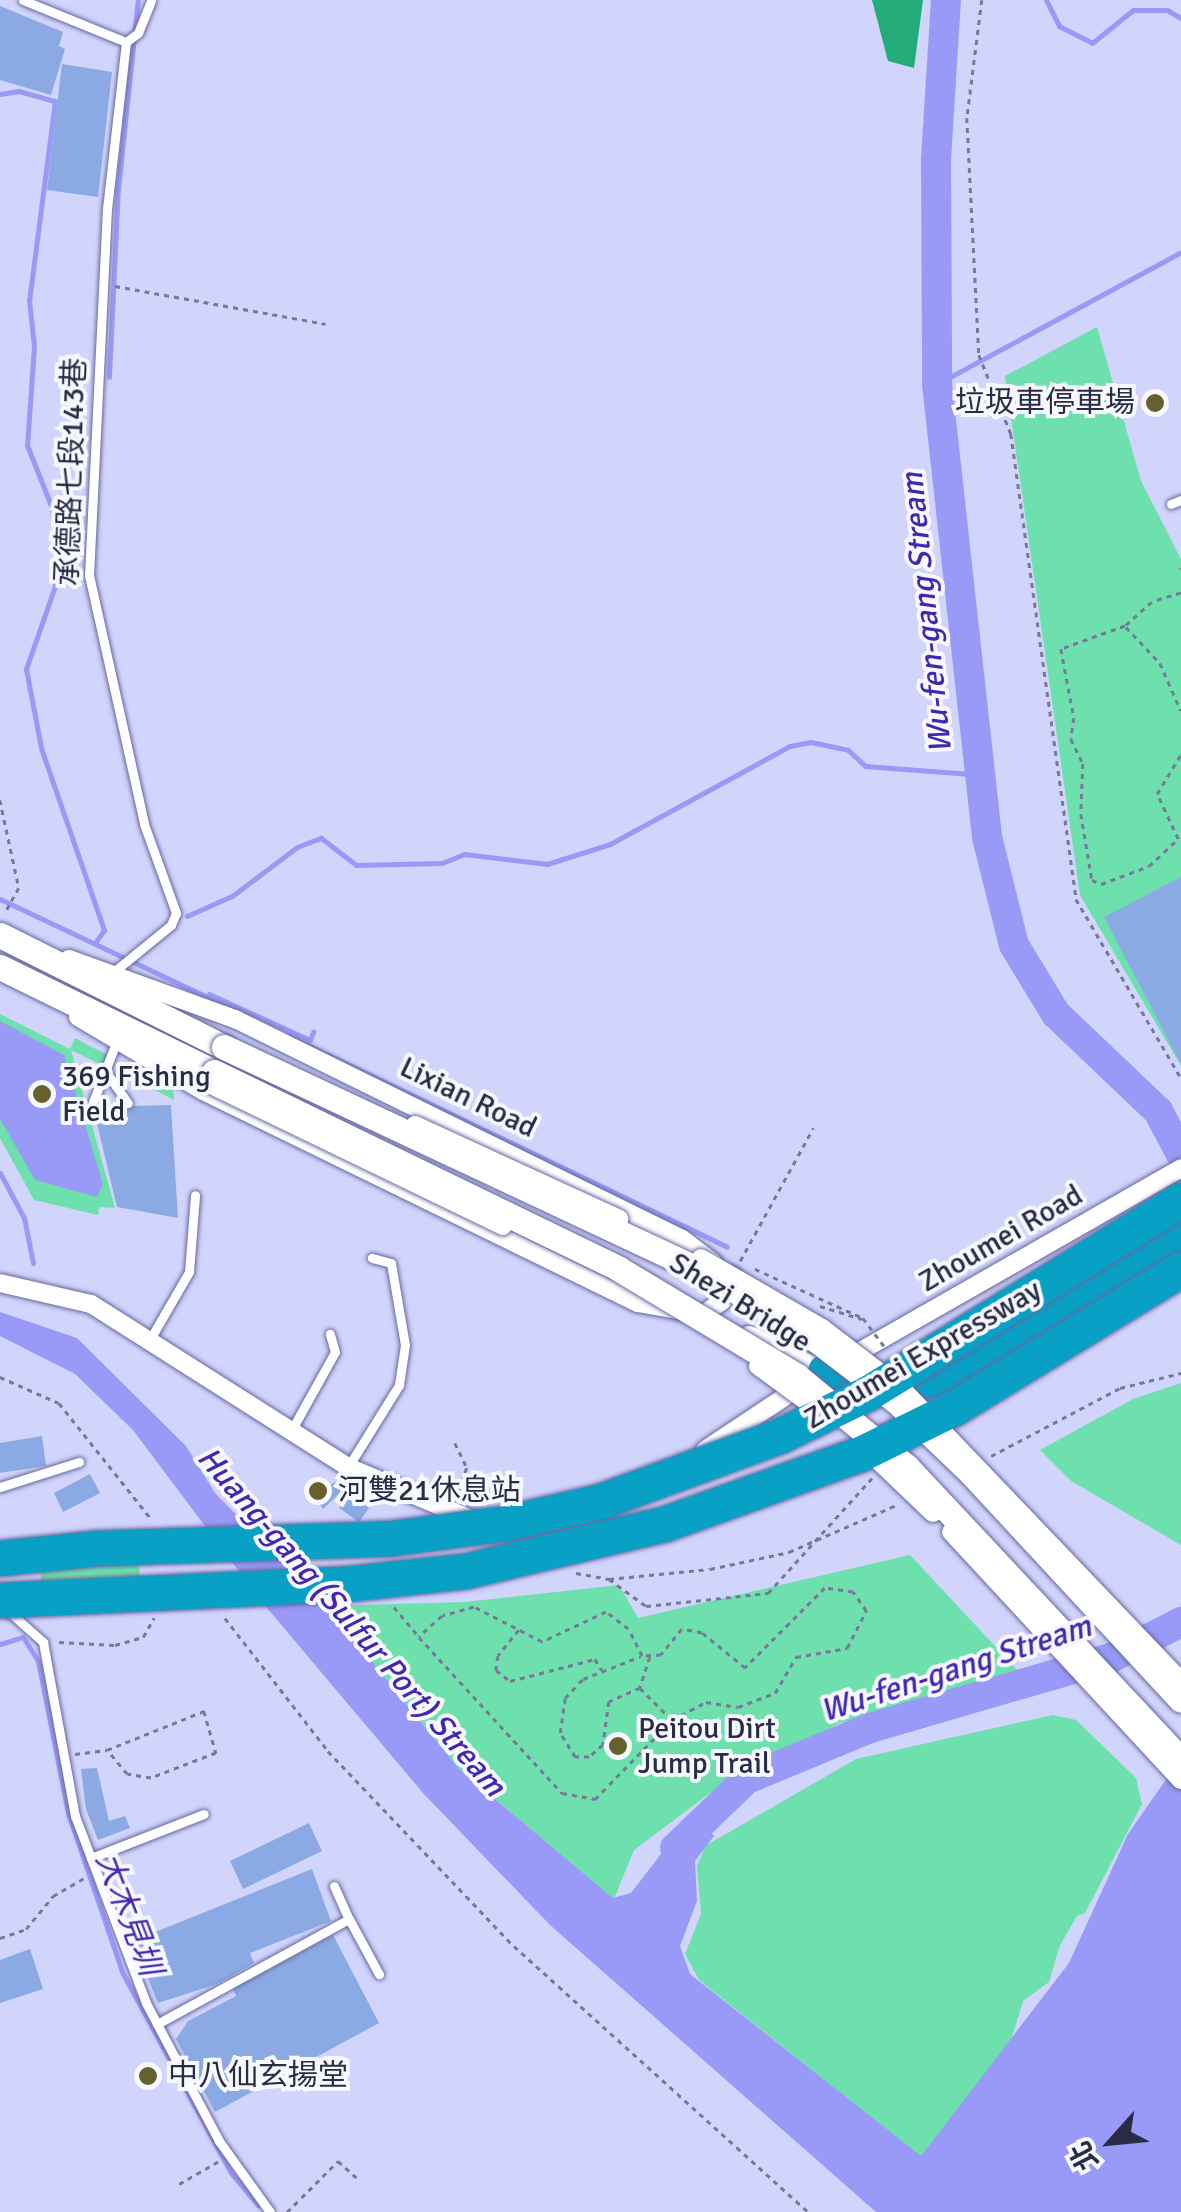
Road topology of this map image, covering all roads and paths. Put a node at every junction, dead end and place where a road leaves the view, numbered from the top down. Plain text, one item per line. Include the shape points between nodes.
1 (23, 0) edge
2 (151, 0) edge
3 (982, 0) edge
4 (126, 42) junction
5 (104, 284) junction
6 (326, 324) dead end
7 (1181, 592) edge
8 (1126, 626) junction
9 (1059, 658) junction
10 (1043, 662) junction
11 (1181, 712) edge
12 (1181, 754) edge
13 (0, 800) edge
14 (0, 923) edge
15 (0, 935) edge
16 (31, 952) junction
17 (8, 971) edge
18 (112, 974) junction
19 (124, 1036) junction
20 (224, 1048) joint
21 (106, 1072) junction
22 (1181, 1078) edge
23 (212, 1079) junction
24 (342, 1098) junction
25 (93, 1102) dead end
26 (128, 1103) dead end
27 (813, 1128) dead end
28 (1181, 1168) edge
29 (1168, 1192) edge
30 (195, 1195) dead end
31 (1181, 1234) edge
32 (372, 1258) dead end
33 (757, 1268) dead end
34 (1181, 1269) edge
35 (732, 1276) junction
36 (0, 1282) edge
37 (830, 1308) dead end
38 (704, 1314) junction
39 (330, 1334) dead end
40 (148, 1344) junction
41 (836, 1365) junction
42 (0, 1378) edge
43 (290, 1433) junction
44 (455, 1444) dead end
45 (79, 1462) dead end
46 (348, 1467) junction
47 (878, 1471) dead end
48 (0, 1487) edge
49 (440, 1508) junction
50 (163, 1534) dead end
51 (0, 1558) edge
52 (609, 1579) dead end
53 (381, 1593) dead end
54 (0, 1602) edge
55 (160, 1608) dead end
56 (222, 1613) dead end
57 (519, 1629) junction
58 (419, 1637) junction
59 (43, 1642) junction
60 (642, 1656) junction
61 (650, 1656) junction
62 (603, 1672) junction
63 (1181, 1681) edge
64 (640, 1688) junction
65 (1181, 1700) edge
66 (672, 1720) junction
67 (107, 1750) junction
68 (64, 1756) junction
69 (1181, 1760) edge
70 (1181, 1780) edge
71 (204, 1814) dead end
72 (91, 1858) junction
73 (96, 1872) junction
74 (334, 1886) dead end
75 (348, 1918) junction
76 (0, 1938) edge
77 (379, 1974) dead end
78 (158, 2024) junction
79 (228, 2155) junction
80 (359, 2180) dead end
81 (179, 2184) dead end
82 (270, 2212) edge
83 (287, 2212) edge
84 (808, 2212) edge

1 - 4 lane
2 - 4 lane via 138,32
3 - 10 path via 967,118 978,334 982,372 1011,434
4 - 5 lane, 承德路七段143巷
5 - 6 path
5 - 18 lane, 承德路七段143巷 via 90,575 144,824 176,913
7 - 8 path via 1152,602
8 - 9 path via 1068,642
8 - 11 path via 1160,663
9 - 10 path
9 - 12 path via 1074,718 1071,739 1083,764 1092,880 1101,884 1149,866 1178,839 1157,794
10 - 22 path via 1076,899
13 - 14 path via 19,888
15 - 16 street, Lixian Road
16 - 18 street, Lixian Road
16 - 20 street, Lixian Road
17 - 19 street
18 - 35 street, Lixian Road via 235,1019 682,1239
19 - 21 lane
19 - 23 street
19 - 38 street via 203,1091 638,1303
20 - 24 street, Shezi Bridge, bridge
21 - 25 lane
21 - 26 lane
23 - 69 street, Shezi Bridge, bridge via 619,1269 797,1376 907,1467
23 - 70 street, bridge via 614,1280 787,1386 922,1502
24 - 63 street, bridge via 460,1142 716,1265 822,1328 904,1392 981,1465
24 - 65 street, Shezi Bridge, bridge via 710,1275 815,1339 896,1400 971,1473
27 - 35 path
28 - 29 street, Zhoumei Road
29 - 41 street, Zhoumei Road
29 - 51 highway, Zhoumei Expressway, bridge via 868,1392 780,1435 601,1501 506,1523 392,1538 97,1548
30 - 40 lane via 189,1272
31 - 41 highway via 995,1348 942,1369 902,1374
32 - 46 lane via 391,1263 405,1346 399,1385
33 - 37 path via 863,1318 858,1323
34 - 54 highway, Zhoumei Expressway, bridge via 938,1416 860,1454 664,1524 465,1571
35 - 38 street via 723,1300
35 - 41 street, Lixian Road
36 - 40 street via 91,1304
38 - 41 street
39 - 43 lane via 335,1352
40 - 43 street
41 - 49 street, Zhoumei Road via 701,1452 572,1496 482,1511
42 - 50 path via 60,1403
43 - 46 street
44 - 49 path via 468,1468 463,1488
45 - 48 lane
46 - 49 street
47 - 52 path, bridge via 768,1592 646,1606
53 - 58 path
54 - 59 lane
55 - 59 path via 143,1638 115,1645
56 - 84 path via 328,1752 514,1946
57 - 58 path via 474,1607 442,1616
57 - 60 path via 542,1642 606,1612 628,1629
57 - 62 path via 498,1656 496,1670 510,1681 594,1659
58 - 66 path via 562,1794 595,1799
59 - 68 lane
60 - 61 path
60 - 62 path
61 - 64 path
61 - 66 path via 661,1656 682,1628 702,1633 745,1668 825,1588 853,1592 866,1610 848,1648 796,1657 775,1693 738,1707 706,1702
62 - 64 path via 583,1679 559,1714 560,1733 575,1756 589,1758 603,1745 609,1702
64 - 66 path
67 - 67 path via 204,1711 216,1753 151,1778 127,1774
67 - 68 path
68 - 72 lane
71 - 72 lane
72 - 73 lane
73 - 76 path via 53,1896 26,1928
73 - 78 lane
74 - 75 lane
75 - 77 lane
75 - 78 lane
78 - 79 lane
79 - 81 path
79 - 82 lane
80 - 83 path via 338,2161

